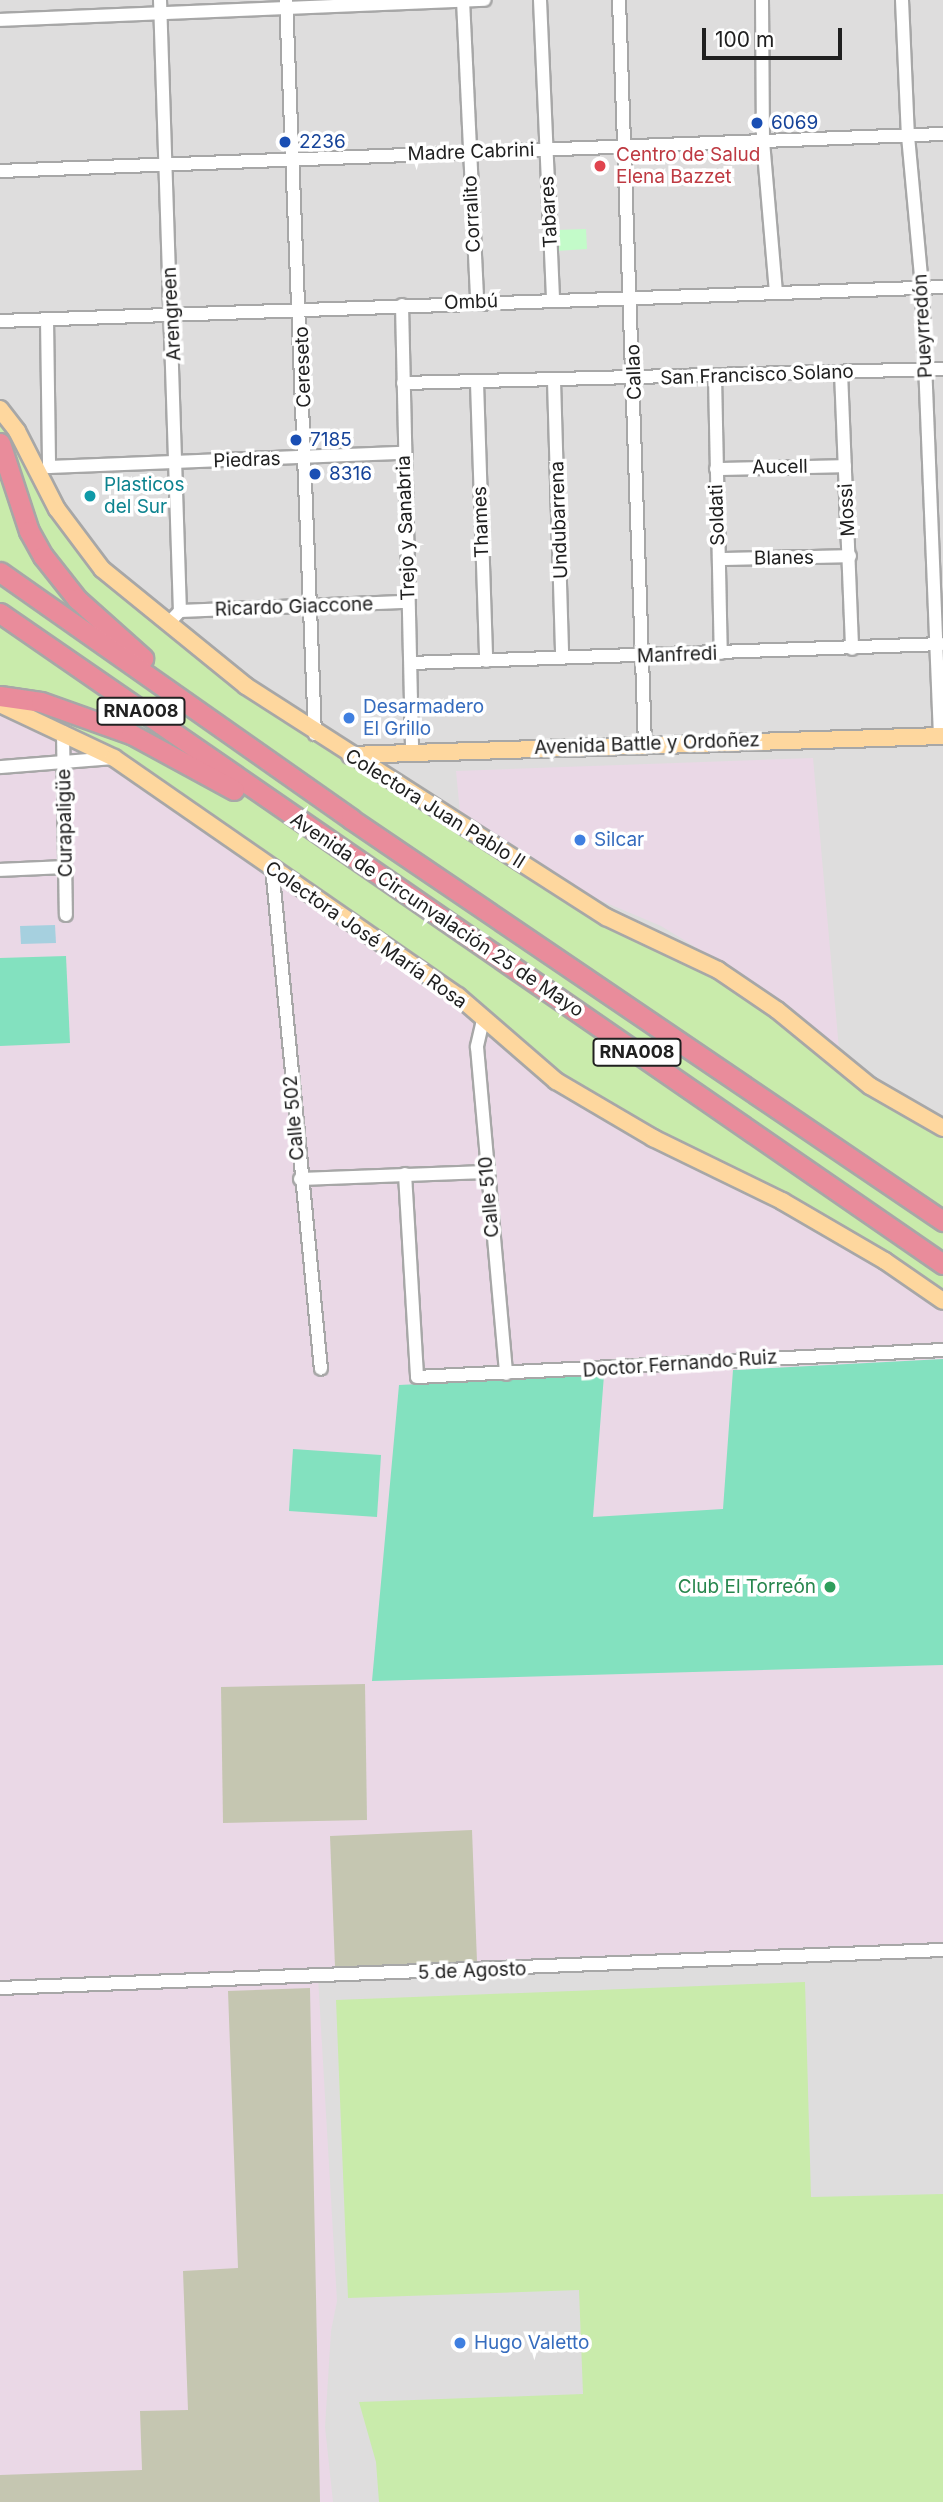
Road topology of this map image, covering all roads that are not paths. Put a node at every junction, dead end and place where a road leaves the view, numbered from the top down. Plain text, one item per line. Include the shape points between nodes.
1 (485, 0) edge
2 (540, 0) edge
3 (619, 0) edge
4 (762, 0) edge
5 (902, 0) edge
6 (463, 1) edge
7 (286, 3) edge
8 (161, 6) edge
9 (0, 20) edge
10 (943, 134) edge
11 (908, 136) junction
12 (764, 141) junction
13 (624, 147) junction
14 (546, 150) junction
15 (470, 152) junction
16 (292, 159) junction
17 (163, 163) junction
18 (0, 171) edge
19 (943, 287) edge
20 (922, 288) junction
21 (776, 292) junction
22 (632, 295) junction
23 (553, 299) junction
24 (477, 302) junction
25 (402, 305) junction
26 (300, 309) junction
27 (173, 314) junction
28 (47, 319) junction
29 (0, 321) edge
30 (943, 369) edge
31 (925, 370) junction
32 (841, 372) junction
33 (715, 377) junction
34 (634, 378) junction
35 (554, 381) junction
36 (403, 383) junction
37 (477, 383) junction
38 (0, 409) edge
39 (0, 443) edge
40 (404, 453) junction
41 (306, 457) junction
42 (177, 462) junction
43 (845, 466) junction
44 (716, 469) junction
45 (44, 472) junction
46 (850, 556) junction
47 (719, 559) junction
48 (0, 572) edge
49 (408, 602) junction
50 (313, 607) junction
51 (0, 613) edge
52 (175, 617) junction
53 (939, 644) edge
54 (852, 649) junction
55 (721, 653) junction
56 (643, 656) junction
57 (562, 658) junction
58 (486, 661) junction
59 (411, 663) junction
60 (0, 696) edge
61 (0, 704) edge
62 (63, 732) junction
63 (315, 734) junction
64 (942, 736) edge
65 (236, 739) junction
66 (645, 744) junction
67 (412, 751) junction
68 (350, 755) junction
69 (114, 758) junction
70 (63, 765) junction
71 (0, 767) edge
72 (282, 809) junction
73 (65, 867) junction
74 (272, 867) junction
75 (0, 870) edge
76 (66, 915) dead end
77 (483, 1020) junction
78 (943, 1128) edge
79 (486, 1172) junction
80 (405, 1174) junction
81 (300, 1179) junction
82 (904, 1192) junction
83 (943, 1210) edge
84 (943, 1221) edge
85 (943, 1264) edge
86 (943, 1301) edge
87 (943, 1350) edge
88 (321, 1369) dead end
89 (506, 1374) junction
90 (943, 1950) edge
91 (0, 1989) edge

1 - 6 street
2 - 14 street, Tabares
3 - 13 street, Callao
4 - 12 street
5 - 11 street, Pueyrredón
6 - 7 street
6 - 15 street, Corralito
7 - 8 street
7 - 16 street, Cereseto
8 - 9 street
8 - 17 street, Arengreen
10 - 11 street, Madre Cabrini
11 - 12 street, Madre Cabrini
11 - 20 street, Pueyrredón
12 - 13 street, Madre Cabrini
12 - 21 street
13 - 14 street, Madre Cabrini
13 - 22 street, Callao
14 - 15 street, Madre Cabrini
14 - 23 street, Tabares
15 - 16 street, Madre Cabrini
15 - 24 street, Corralito
16 - 17 street, Madre Cabrini
16 - 26 street, Cereseto
17 - 18 street, Madre Cabrini
17 - 27 street, Arengreen
19 - 20 street, Ombú
20 - 21 street, Ombú
20 - 31 street, Pueyrredón
21 - 22 street, Ombú
22 - 23 street, Ombú
22 - 34 street, Callao
23 - 24 street, Ombú
24 - 25 street, Ombú
25 - 26 street, Ombú
25 - 36 street, Trejo y Sanabria
26 - 27 street, Ombú
26 - 41 street, Cereseto
27 - 28 street, Ombú
27 - 42 street, Arengreen
28 - 29 street, Ombú
28 - 45 street
30 - 31 street, San Francisco Solano
31 - 32 street, San Francisco Solano
31 - 53 street, Pueyrredón
32 - 33 street, San Francisco Solano
32 - 43 street, Mossi
33 - 34 street, San Francisco Solano
33 - 44 street, Soldati
34 - 35 street, San Francisco Solano
34 - 56 street, Callao
35 - 37 street, San Francisco Solano
35 - 57 street, Undubarrena
36 - 37 street, San Francisco Solano
36 - 40 street, Trejo y Sanabria
37 - 58 street, Thames
38 - 45 main road, Colectora Juan Pablo II
39 - 65 highway via 29,531 62,581 109,631
40 - 41 street, Piedras
40 - 49 street, Trejo y Sanabria
41 - 42 street, Piedras
41 - 50 street, Cereseto
42 - 45 street, Piedras
42 - 52 street, Arengreen
43 - 44 street, Aucell
43 - 46 street, Mossi
44 - 47 street, Soldati
45 - 52 main road, Colectora Juan Pablo II via 75,537 102,569
46 - 47 street, Blanes
46 - 54 street, Mossi
47 - 55 street, Soldati
48 - 65 highway, Avenida de Circunvalación 25 de Mayo / RNA008
49 - 50 street, Ricardo Giaccone
49 - 59 street, Trejo y Sanabria
50 - 52 street, Ricardo Giaccone
50 - 63 street, Cereseto
51 - 72 highway, Avenida de Circunvalación 25 de Mayo / RNA008
52 - 63 main road, Colectora Juan Pablo II via 246,686
53 - 54 street, Manfredi
53 - 64 street, Pueyrredón
54 - 55 street, Manfredi
55 - 56 street, Manfredi
56 - 57 street, Manfredi
56 - 66 street, Callao
57 - 58 street, Manfredi
58 - 59 street, Manfredi
59 - 67 street, Trejo y Sanabria
60 - 72 highway via 41,702 131,734 233,790
61 - 62 main road, Colectora José María Rosa
62 - 69 main road, Colectora José María Rosa
62 - 70 street, Curapaligüe
63 - 68 main road, Colectora Juan Pablo II
64 - 66 main road, Avenida Battle y Ordoñez
65 - 82 highway, Avenida de Circunvalación 25 de Mayo / RNA008 via 706,1062
66 - 67 main road, Avenida Battle y Ordoñez
67 - 68 main road, Avenida Battle y Ordoñez
68 - 78 main road, Colectora Juan Pablo II via 606,917 718,970 777,1010 870,1086
69 - 70 street
69 - 74 main road, Colectora José María Rosa
70 - 71 street
70 - 73 street, Curapaligüe
72 - 85 highway, Avenida de Circunvalación 25 de Mayo / RNA008
73 - 75 street
73 - 76 street, Curapaligüe
74 - 77 main road, Colectora José María Rosa via 457,996
74 - 81 street, Calle 502
77 - 79 street, Calle 510 via 477,1047
77 - 86 main road, Colectora José María Rosa via 556,1081 653,1138 782,1201
79 - 80 street
79 - 89 street, Calle 510
80 - 81 street
80 - 89 street, Doctor Fernando Ruiz via 416,1377
81 - 88 street, Calle 502
82 - 83 highway
82 - 84 highway, Avenida de Circunvalación 25 de Mayo / RNA008
87 - 89 street, Doctor Fernando Ruiz
90 - 91 street, 5 de Agosto

